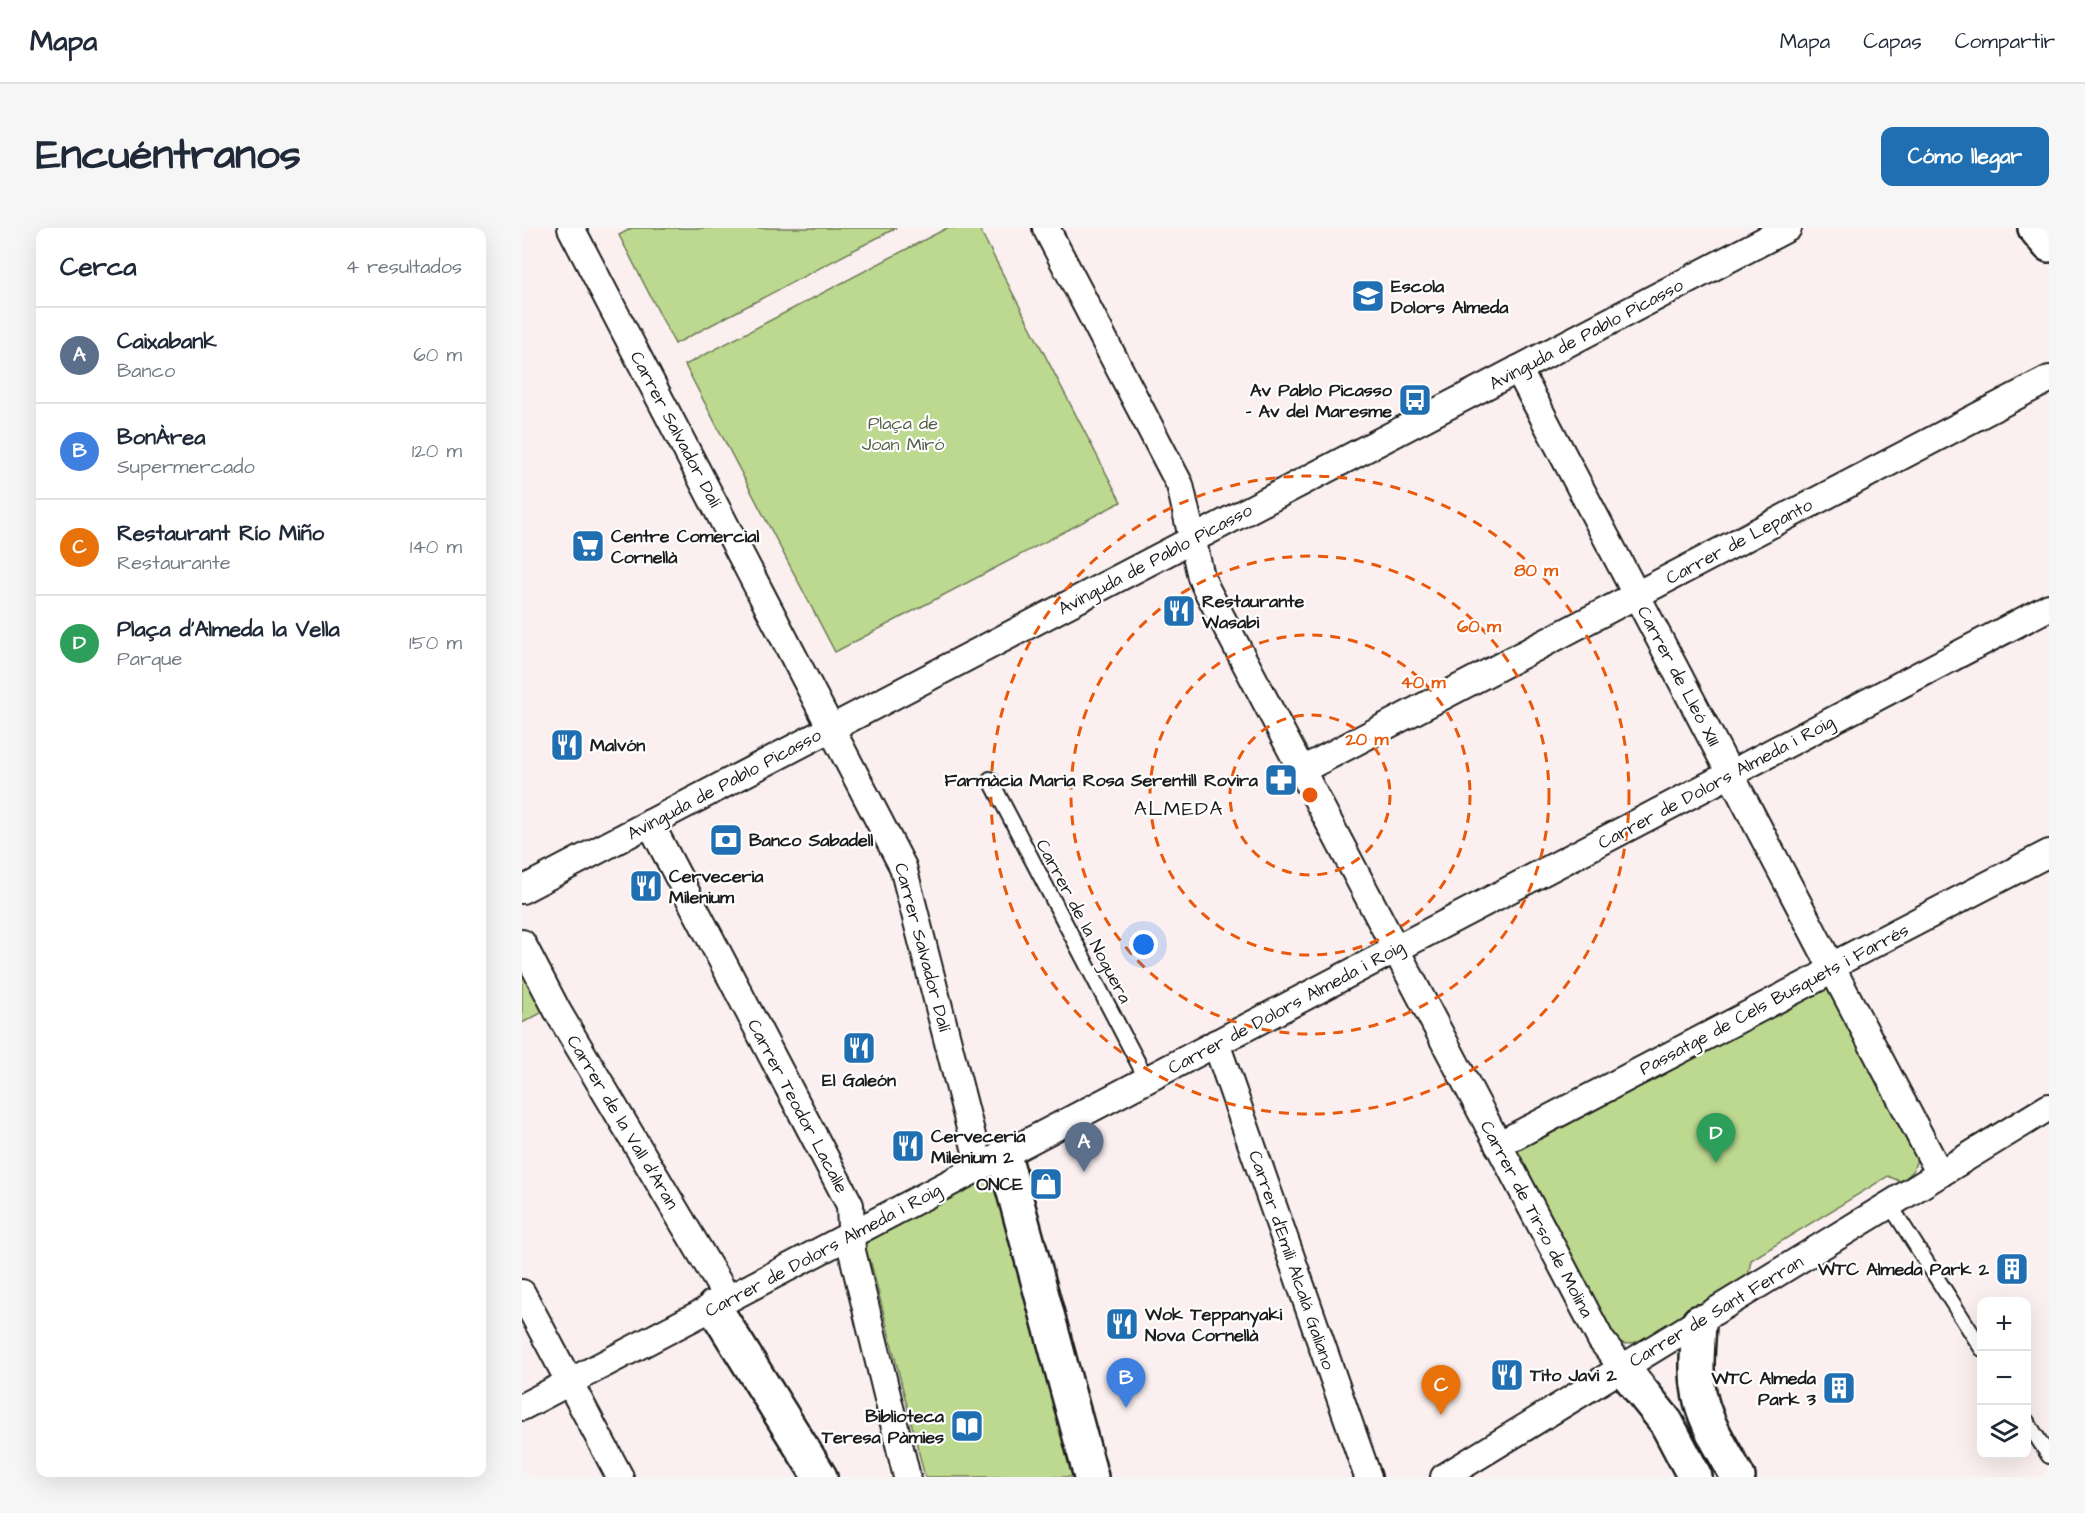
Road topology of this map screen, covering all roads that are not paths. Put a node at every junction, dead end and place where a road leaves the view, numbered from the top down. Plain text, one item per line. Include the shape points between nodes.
1 (571, 228) edge
2 (1046, 228) edge
3 (1788, 228) edge
4 (2035, 228) edge
5 (2049, 245) edge
6 (1518, 369) junction
7 (2049, 379) edge
8 (1192, 540) junction
9 (1636, 595) junction
10 (2049, 607) edge
11 (832, 728) junction
12 (1302, 770) junction
13 (1730, 774) junction
14 (990, 779) dead end
15 (650, 823) junction
16 (2049, 853) edge
17 (522, 890) edge
18 (522, 943) edge
19 (1396, 950) junction
20 (1832, 968) junction
21 (1216, 1043) junction
22 (1147, 1080) junction
23 (2049, 1107) edge
24 (1498, 1145) junction
25 (992, 1161) junction
26 (1940, 1174) junction
27 (1890, 1205) junction
28 (851, 1235) junction
29 (522, 1293) edge
30 (721, 1303) junction
31 (1699, 1322) junction
32 (1977, 1341) edge
33 (1622, 1367) junction
34 (569, 1383) junction
35 (522, 1407) edge
36 (2031, 1428) edge
37 (2049, 1456) edge
38 (620, 1477) edge
39 (820, 1477) edge
40 (907, 1477) edge
41 (1091, 1477) edge
42 (1368, 1477) edge
43 (1444, 1477) edge
44 (1695, 1477) edge
45 (1738, 1477) edge

1 - 11 street, Carrer Salvador Dalí
2 - 8 street, Carrer de Tirso de Molina via 1180,485
3 - 6 street, Avinguda de Pablo Picasso
4 - 5 street
6 - 8 street, Avinguda de Pablo Picasso
6 - 9 street, Carrer de Lleó XIII
7 - 9 street, Carrer de Lepanto
8 - 11 street, Avinguda de Pablo Picasso
8 - 12 street, Carrer de Tirso de Molina via 1201,577
9 - 12 street, Carrer de Lepanto
9 - 13 street, Carrer de Lleó XIII
10 - 13 street, Carrer de Dolors Almeda i Roig
11 - 15 street, Avinguda de Pablo Picasso
11 - 25 street, Carrer Salvador Dalí via 903,867
12 - 19 street, Carrer de Tirso de Molina
13 - 19 street, Carrer de Dolors Almeda i Roig
13 - 20 street, Carrer de Lleó XIII
14 - 22 lane, Carrer de la Noguera
15 - 17 street, Avinguda de Pablo Picasso
15 - 28 street, Carrer Teodor Lacalle via 850,1205
16 - 20 street, Passatge de Cels Busquets i Farrés
18 - 30 street, Carrer de la Vall d'Aran
19 - 21 street, Carrer de Dolors Almeda i Roig
19 - 24 street, Carrer de Tirso de Molina
20 - 24 street, Passatge de Cels Busquets i Farrés
20 - 26 street, Carrer de Lleó XIII
21 - 22 street, Carrer de Dolors Almeda i Roig
21 - 42 street, Carrer d'Emili Alcalá Galiano
22 - 25 street, Carrer de Dolors Almeda i Roig
23 - 26 street, Carrer de Sant Ferran
24 - 33 street, Carrer de Tirso de Molina via 1601,1341
25 - 28 street, Carrer de Dolors Almeda i Roig
25 - 41 street
26 - 27 street, Carrer de Sant Ferran
27 - 31 street, Carrer de Sant Ferran
27 - 32 lane
28 - 30 street, Carrer de Dolors Almeda i Roig
28 - 40 street, Carrer Teodor Lacalle
29 - 34 street
30 - 34 street, Carrer de Dolors Almeda i Roig
30 - 39 street
31 - 33 street, Carrer de Sant Ferran
31 - 45 street via 1697,1365 1701,1401
33 - 43 street, Carrer de Sant Ferran
33 - 44 street, Carrer de Tirso de Molina via 1666,1422
34 - 35 street, Carrer de Dolors Almeda i Roig
34 - 38 street
36 - 37 lane

